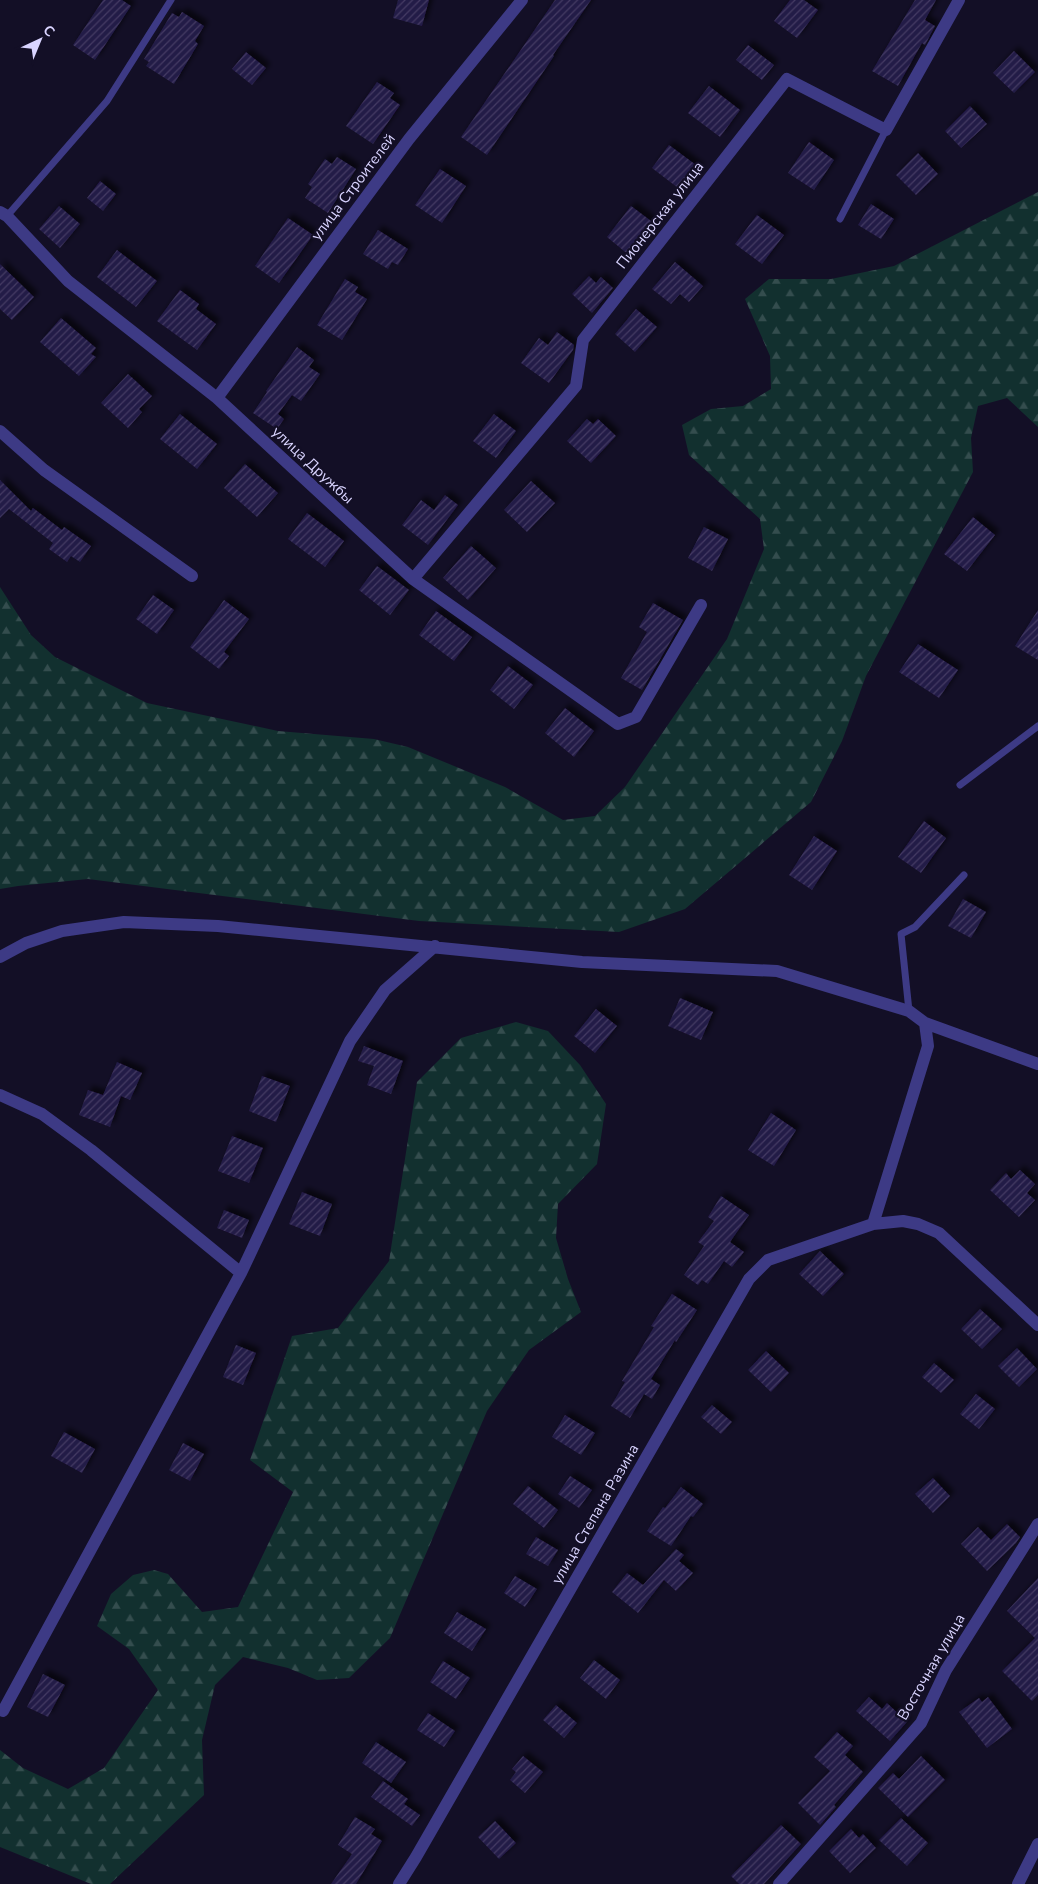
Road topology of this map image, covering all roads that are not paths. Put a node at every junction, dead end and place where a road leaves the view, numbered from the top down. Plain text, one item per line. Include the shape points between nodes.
1 (171, 0) edge
2 (522, 0) edge
3 (959, 0) edge
4 (886, 130) junction
5 (3, 214) edge
6 (840, 219) dead end
7 (217, 398) junction
8 (0, 431) edge
9 (192, 576) dead end
10 (413, 579) junction
11 (701, 605) dead end
12 (1038, 726) edge
13 (960, 785) dead end
14 (964, 875) dead end
15 (436, 946) junction
16 (0, 957) edge
17 (909, 1011) junction
18 (925, 1023) junction
19 (1038, 1064) edge
20 (0, 1095) edge
21 (873, 1224) junction
22 (241, 1273) junction
23 (1038, 1325) edge
24 (1037, 1527) edge
25 (3, 1711) dead end
26 (1038, 1844) edge
27 (399, 1884) edge
28 (779, 1884) edge
29 (1018, 1884) edge

1 - 5 lane via 107,101
2 - 7 street, улица Строителей via 409,138
3 - 4 street
4 - 6 lane
4 - 10 street, Пионерская улица via 787,80 583,340 576,386
5 - 7 street, улица Дружбы via 68,282
7 - 10 street, улица Дружбы
8 - 9 street via 44,470
10 - 11 street, улица Дружбы via 618,724 636,718
12 - 13 lane
14 - 17 lane via 915,926 901,934
15 - 16 street via 218,926 124,922 62,931 26,943
15 - 17 street via 582,962 777,971
15 - 22 street via 385,990 350,1041
17 - 18 street
18 - 19 street
18 - 21 street via 928,1046
20 - 22 street via 42,1114 92,1150
21 - 23 street, улица Степана Разина via 903,1221 939,1233
21 - 27 street, улица Степана Разина via 768,1260 749,1279
22 - 25 street
24 - 28 street, Восточная улица via 946,1670 921,1723
26 - 29 street

